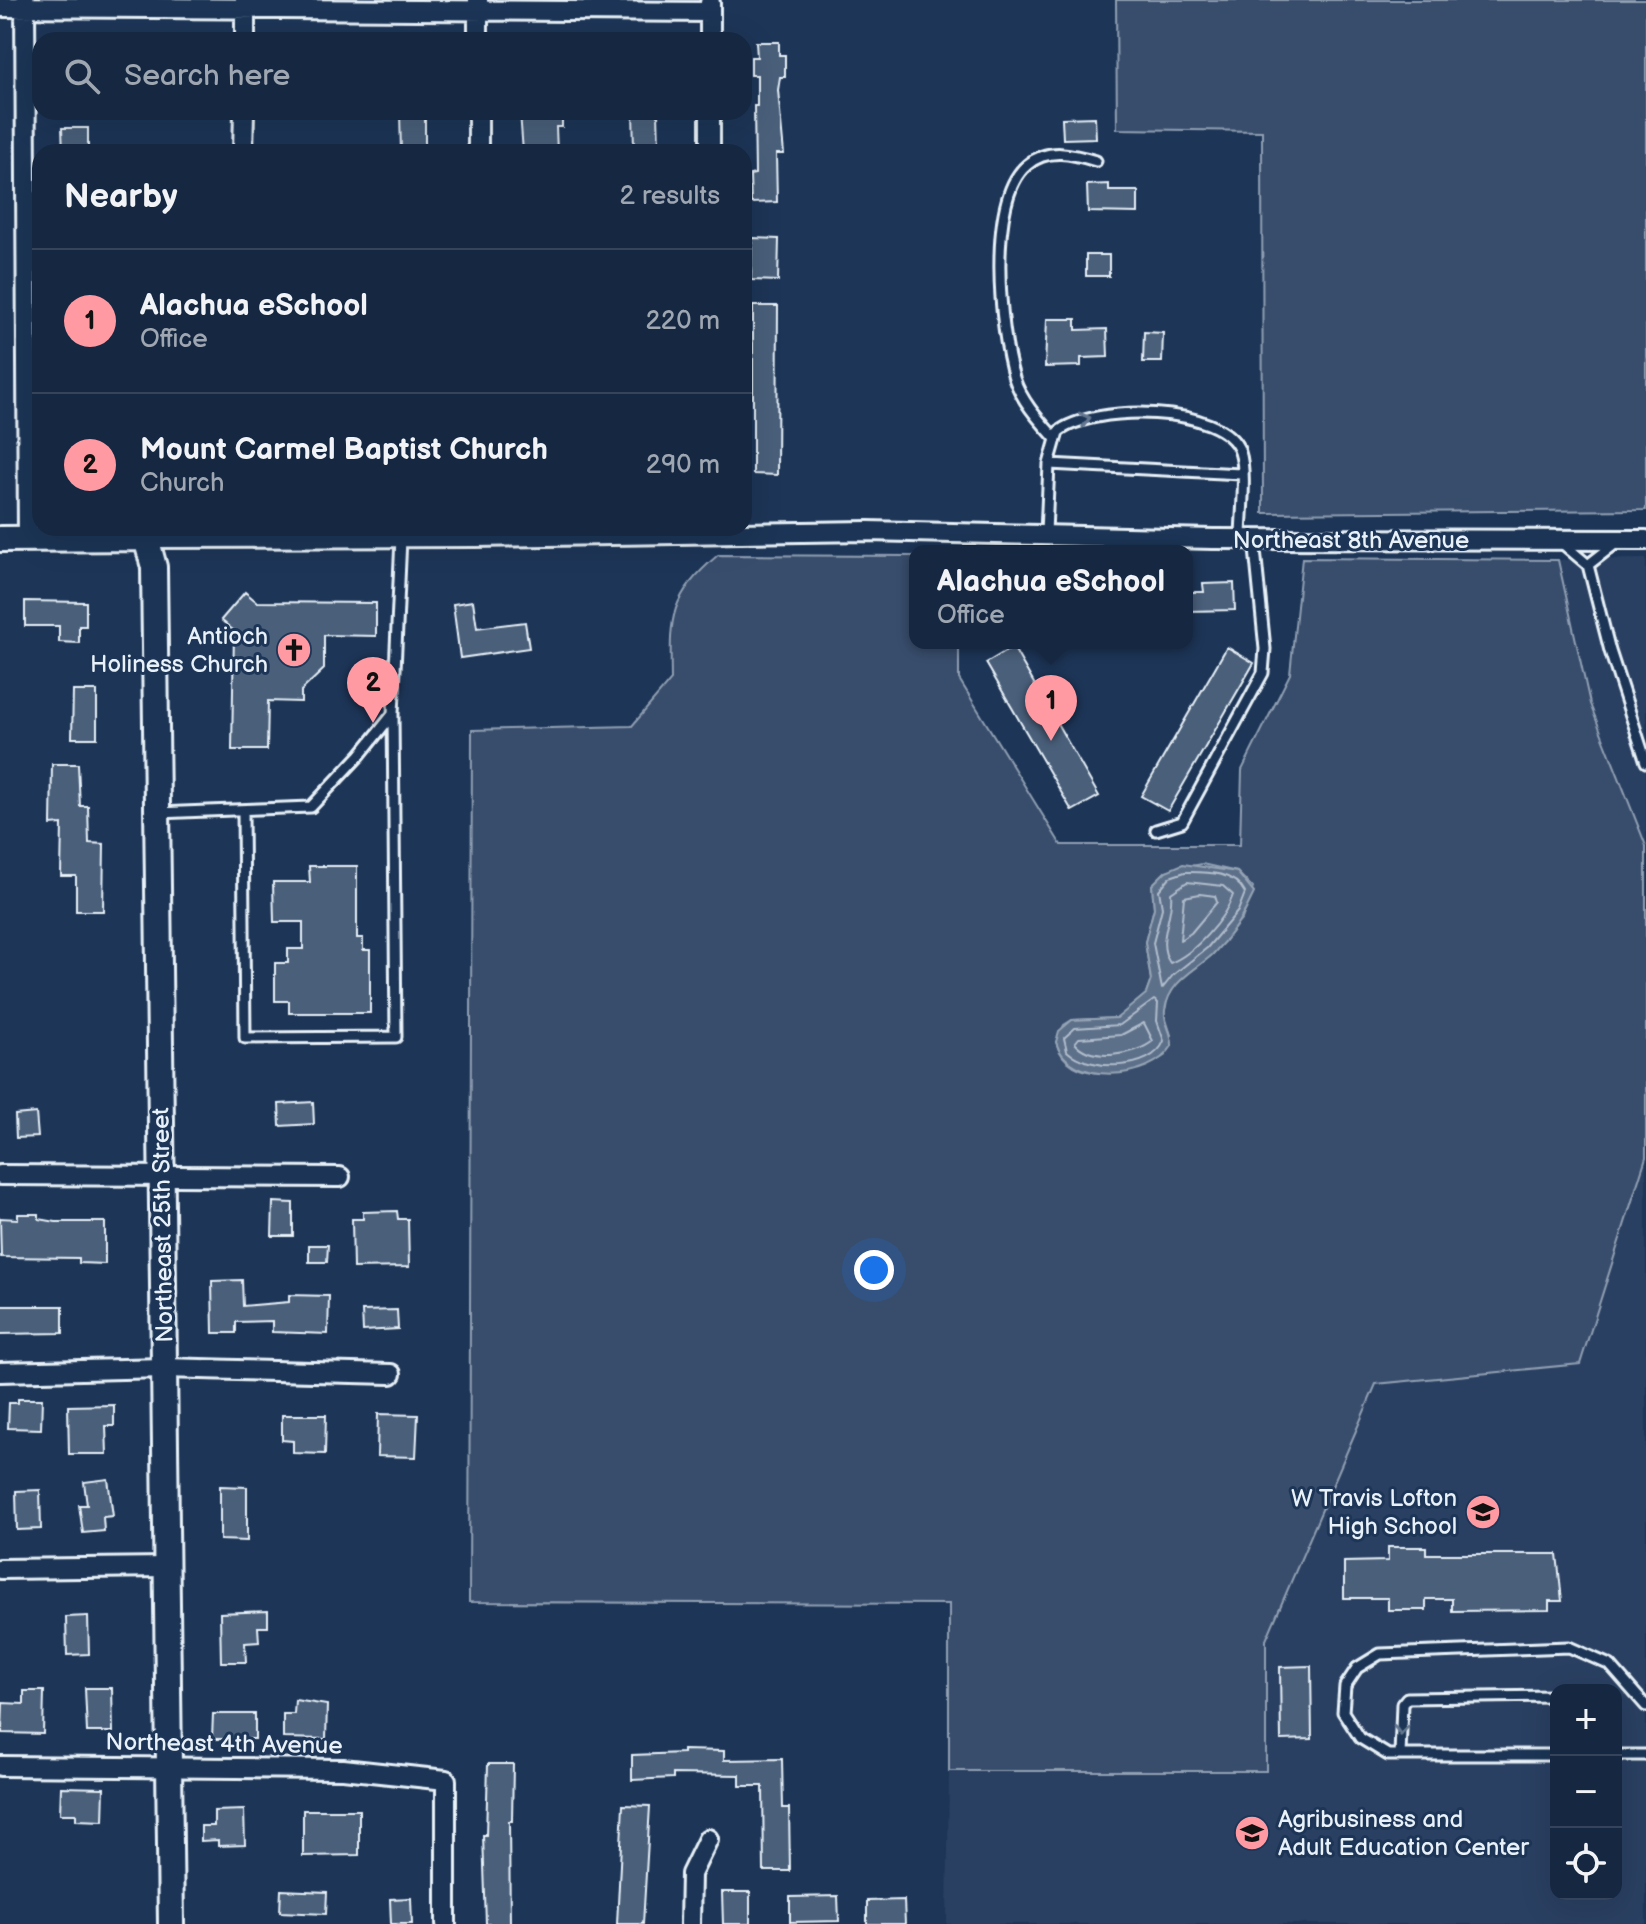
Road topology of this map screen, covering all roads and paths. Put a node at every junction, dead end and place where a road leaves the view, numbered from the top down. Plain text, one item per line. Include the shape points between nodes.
1 (25, 4) edge
2 (245, 4) edge
3 (478, 6) edge
4 (710, 6) edge
5 (0, 7) edge
6 (245, 32) edge
7 (478, 32) edge
8 (710, 32) edge
9 (244, 120) edge
10 (478, 120) edge
11 (710, 120) edge
12 (243, 144) edge
13 (478, 144) edge
14 (710, 144) edge
15 (1096, 161) dead end
16 (1055, 438) junction
17 (1049, 464) junction
18 (1241, 474) junction
19 (752, 531) edge
20 (1046, 533) junction
21 (87, 536) edge
22 (147, 536) edge
23 (299, 536) edge
24 (431, 536) edge
25 (401, 538) junction
26 (0, 539) edge
27 (28, 539) junction
28 (1247, 539) junction
29 (1646, 540) edge
30 (1559, 541) junction
31 (1620, 541) junction
32 (1588, 565) junction
33 (393, 714) junction
34 (1646, 762) edge
35 (243, 811) junction
36 (157, 813) junction
37 (1156, 830) dead end
38 (162, 1174) junction
39 (0, 1175) edge
40 (340, 1177) dead end
41 (164, 1368) junction
42 (0, 1372) edge
43 (391, 1374) dead end
44 (167, 1567) junction
45 (0, 1569) edge
46 (1550, 1696) edge
47 (1646, 1706) edge
48 (1400, 1755) junction
49 (1550, 1755) edge
50 (1622, 1755) edge
51 (1646, 1755) edge
52 (169, 1765) junction
53 (0, 1766) edge
54 (708, 1839) dead end
55 (171, 1924) edge
56 (446, 1924) edge
57 (690, 1924) edge

1 - 2 street
1 - 5 street
1 - 27 street
2 - 3 street
2 - 6 street
3 - 4 street
3 - 7 street
4 - 8 street
9 - 12 street
10 - 13 street
11 - 14 street
15 - 16 lane via 1070,153 1043,155 1025,166 1009,194 1002,236 1001,305 1015,380 1032,414
16 - 17 lane
16 -> 18 lane via 1067,424 1098,415 1180,417 1233,439 1240,451
17 - 18 lane
17 - 20 lane
18 - 28 lane
19 - 20 street, Northeast 8th Avenue
20 - 28 street, Northeast 8th Avenue
21 - 27 street, Northeast 8th Avenue
22 - 36 street, Northeast 25th Street via 154,567
23 - 25 street, Northeast 8th Avenue
24 - 25 street, Northeast 8th Avenue
25 - 33 lane
26 - 27 street, Northeast 8th Avenue
28 - 30 street, Northeast 8th Avenue
28 - 37 lane via 1265,649 1263,673 1182,822
29 - 31 street, Northeast 8th Avenue
30 - 31 street, Northeast 8th Avenue
30 - 32 lane
31 - 32 lane
32 - 34 lane
33 - 35 lane via 311,807
33 - 35 lane via 396,1037 245,1038
35 - 36 lane
36 - 38 street, Northeast 25th Street
38 - 39 street
38 - 40 street
38 - 41 street, Northeast 25th Street
41 - 42 street
41 - 43 street
41 - 44 street, Northeast 25th Street
44 - 45 street
44 - 52 street, Northeast 25th Street
46 -> 48 lane via 1407,1698 1402,1704
47 - 48 lane via 1610,1665 1569,1647 1380,1654 1357,1668 1345,1686 1343,1712 1360,1738 1388,1755
48 - 49 lane
50 - 51 lane
52 - 53 street, Northeast 4th Avenue
52 - 55 street, Northeast 25th Street
52 - 56 street, Northeast 4th Avenue via 343,1769 446,1780
54 - 57 street via 691,1874

